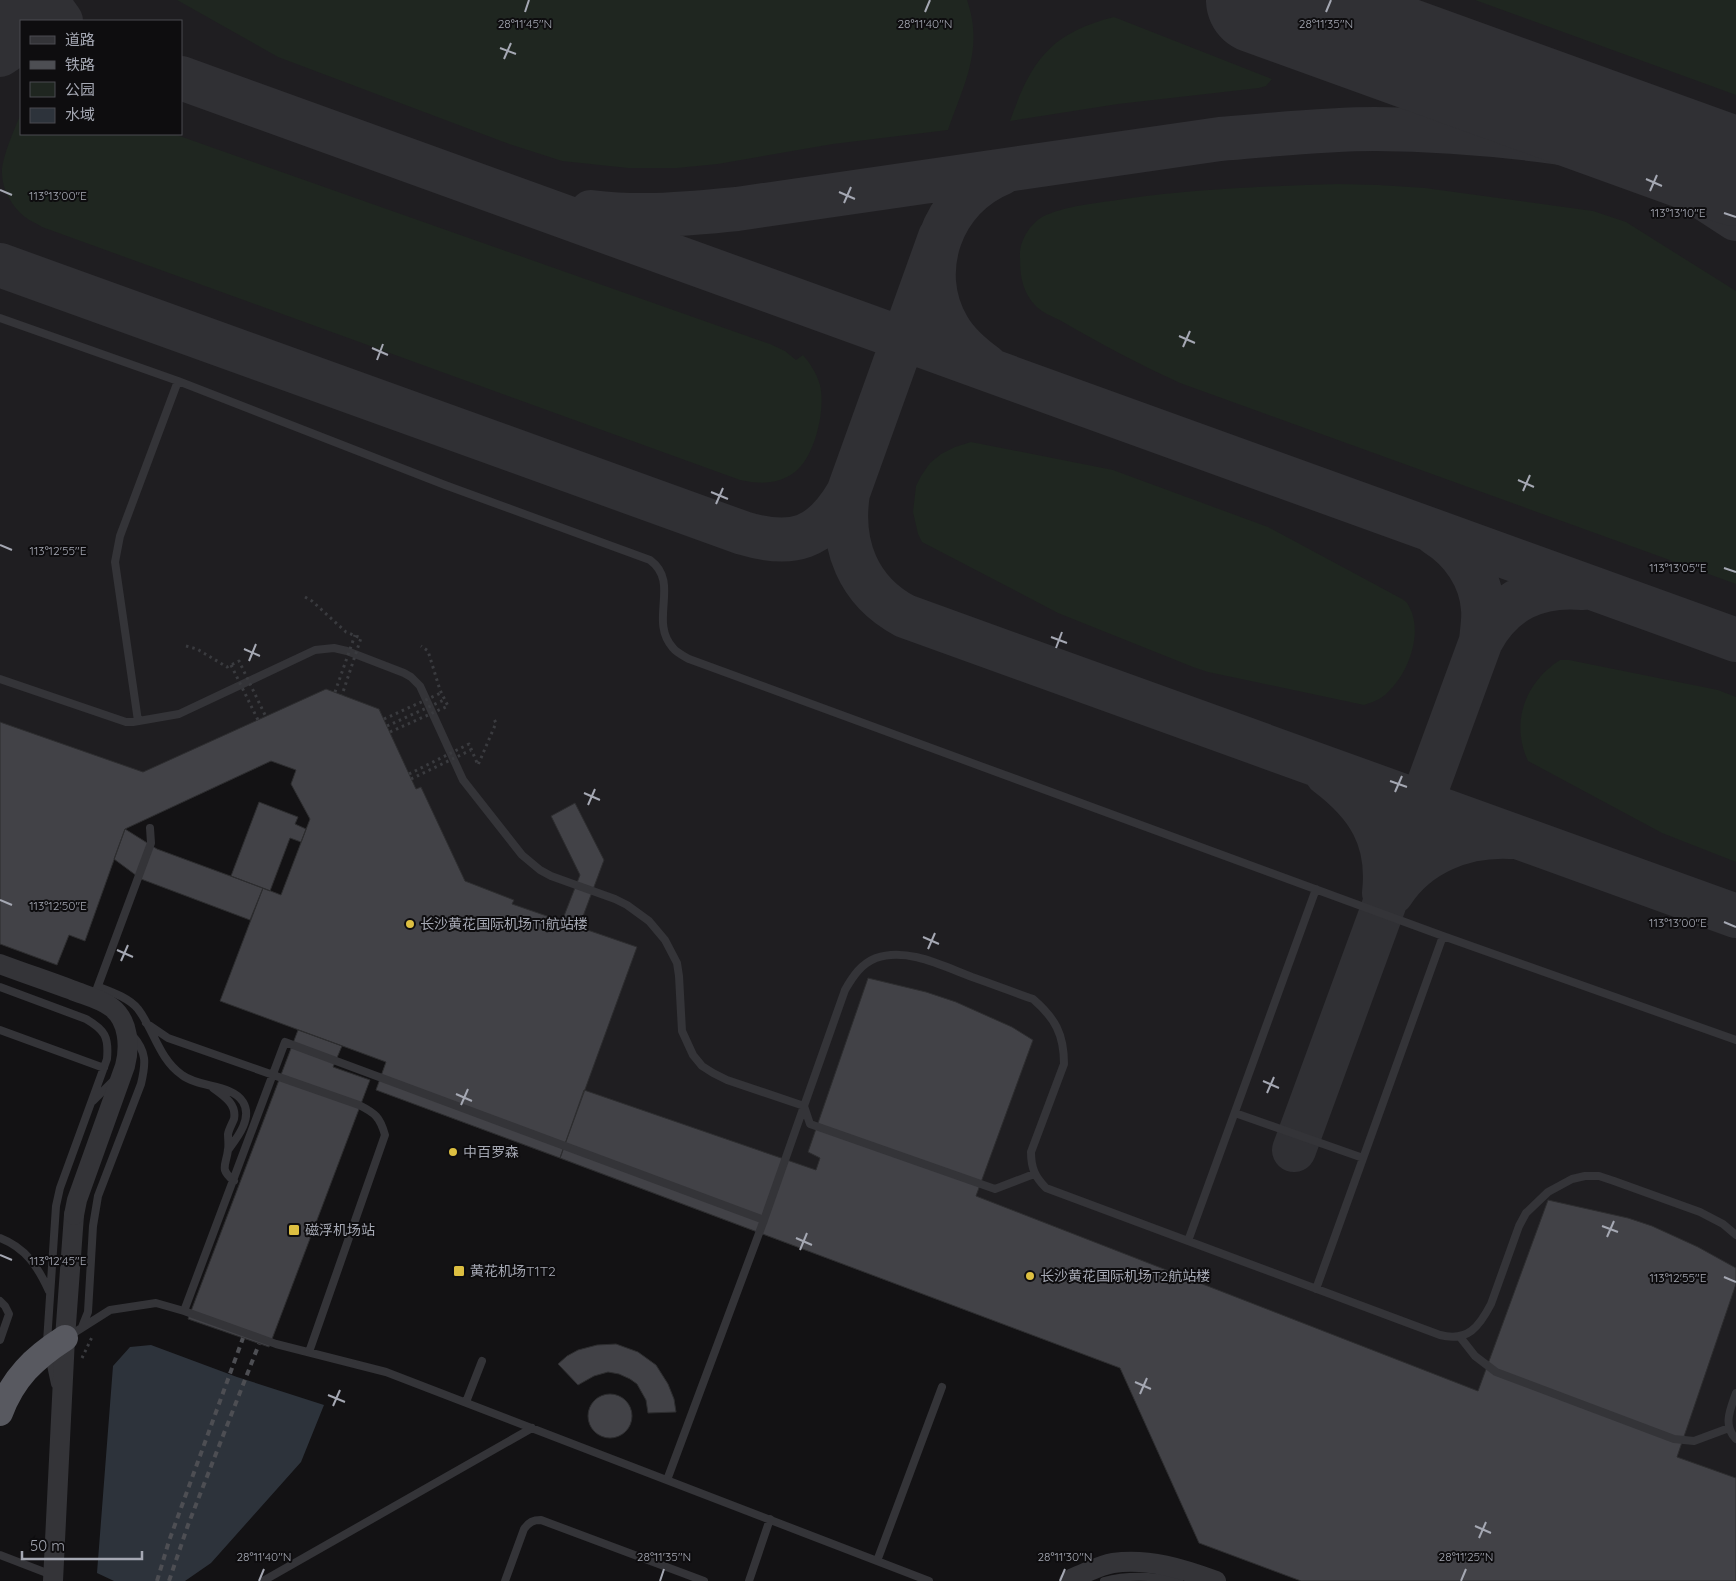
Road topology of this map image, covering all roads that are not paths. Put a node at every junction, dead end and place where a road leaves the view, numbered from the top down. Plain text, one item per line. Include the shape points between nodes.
1 (0, 318) edge
2 (178, 382) junction
3 (0, 678) edge
4 (138, 721) junction
5 (150, 828) dead end
6 (1316, 889) junction
7 (1443, 936) junction
8 (0, 959) edge
9 (0, 964) edge
10 (0, 970) edge
11 (0, 987) edge
12 (99, 987) junction
13 (92, 993) junction
14 (114, 1016) junction
15 (146, 1023) junction
16 (0, 1030) edge
17 (1736, 1040) edge
18 (104, 1068) junction
19 (274, 1075) junction
20 (211, 1087) junction
21 (91, 1102) junction
22 (804, 1106) junction
23 (1235, 1113) junction
24 (228, 1150) junction
25 (1363, 1158) junction
26 (1034, 1174) junction
27 (234, 1182) junction
28 (764, 1220) junction
29 (1736, 1235) edge
30 (0, 1238) edge
31 (1188, 1242) junction
32 (1316, 1289) junction
33 (50, 1292) junction
34 (0, 1301) edge
35 (184, 1311) junction
36 (1460, 1337) junction
37 (65, 1338) junction
38 (0, 1340) edge
39 (309, 1352) junction
40 (482, 1361) dead end
41 (942, 1387) dead end
42 (1736, 1392) edge
43 (466, 1402) junction
44 (1, 1411) edge
45 (532, 1428) junction
46 (1729, 1428) junction
47 (1736, 1439) edge
48 (667, 1480) junction
49 (770, 1520) junction
50 (0, 1555) edge
51 (877, 1561) junction
52 (53, 1578) edge
53 (263, 1581) edge
54 (505, 1581) edge
55 (704, 1581) edge
56 (749, 1581) edge
57 (929, 1581) edge
58 (1069, 1581) edge
59 (1104, 1581) edge
60 (1179, 1581) edge
61 (1216, 1581) edge

1 - 2 lane
2 - 4 lane via 120,536 115,562
2 - 6 lane via 650,560 661,571 665,586 662,618 669,642 673,649 689,659
3 - 4 lane via 126,722
4 - 22 lane via 179,714 324,648 347,651 404,673 420,686 463,780 522,855 551,876 628,906 649,921 665,940 678,970 682,1031 702,1066 727,1080
5 - 12 lane via 151,843
6 - 7 lane
6 - 23 lane
7 - 17 lane
7 - 25 lane
8 - 13 lane
9 - 37 street, bridge via 111,1006 122,1019 128,1036 125,1066 76,1200
10 - 14 lane via 89,1002
11 - 18 lane via 98,1025 108,1045
12 - 13 lane
12 - 15 lane via 131,1003
13 - 14 lane
14 - 21 lane via 120,1031 120,1066 113,1081
14 - 37 lane via 143,1050 145,1067 98,1196 88,1312
15 - 19 lane via 168,1038
15 - 20 lane via 161,1052 182,1076
16 - 18 lane
18 - 21 lane
19 - 27 lane
19 - 28 lane via 285,1042
19 - 39 lane via 373,1112 385,1135
20 - 24 lane via 227,1098 235,1114 228,1134
20 - 24 lane via 236,1094 246,1110 238,1137
21 - 33 lane via 56,1206
22 - 26 lane via 810,1124 995,1189
22 - 26 lane via 845,990 853,976 876,958 892,955 924,959 1033,999 1055,1023 1061,1036 1064,1064 1031,1152
22 - 28 lane
23 - 25 lane
23 - 31 lane
24 - 27 lane via 224,1166 226,1175
25 - 32 lane
26 - 31 lane via 1046,1188 1057,1193
27 - 35 lane
28 - 48 lane
29 - 36 lane via 1700,1212 1599,1176 1572,1179 1548,1192 1526,1214 1485,1316 1468,1334
30 - 33 lane via 26,1253
31 - 32 lane
32 - 36 lane via 1440,1335
33 - 37 lane via 47,1330
34 - 38 lane via 9,1314
35 - 37 lane via 156,1303 110,1310
35 - 39 lane via 276,1344
36 - 46 lane via 1475,1356 1496,1372 1674,1439 1694,1441
37 - 44 highway via 28,1365
37 - 52 street
39 - 43 lane via 386,1372
40 - 43 lane
41 - 51 lane
42 - 46 lane via 1727,1420
43 - 45 lane
45 - 48 lane
45 - 53 lane
46 - 47 lane
48 - 49 lane
49 - 51 lane
49 - 56 lane
50 - 52 lane
51 - 57 lane
54 - 55 lane via 524,1529 528,1523 541,1520
58 - 61 street via 1112,1563 1149,1562
59 - 60 lane via 1149,1576

